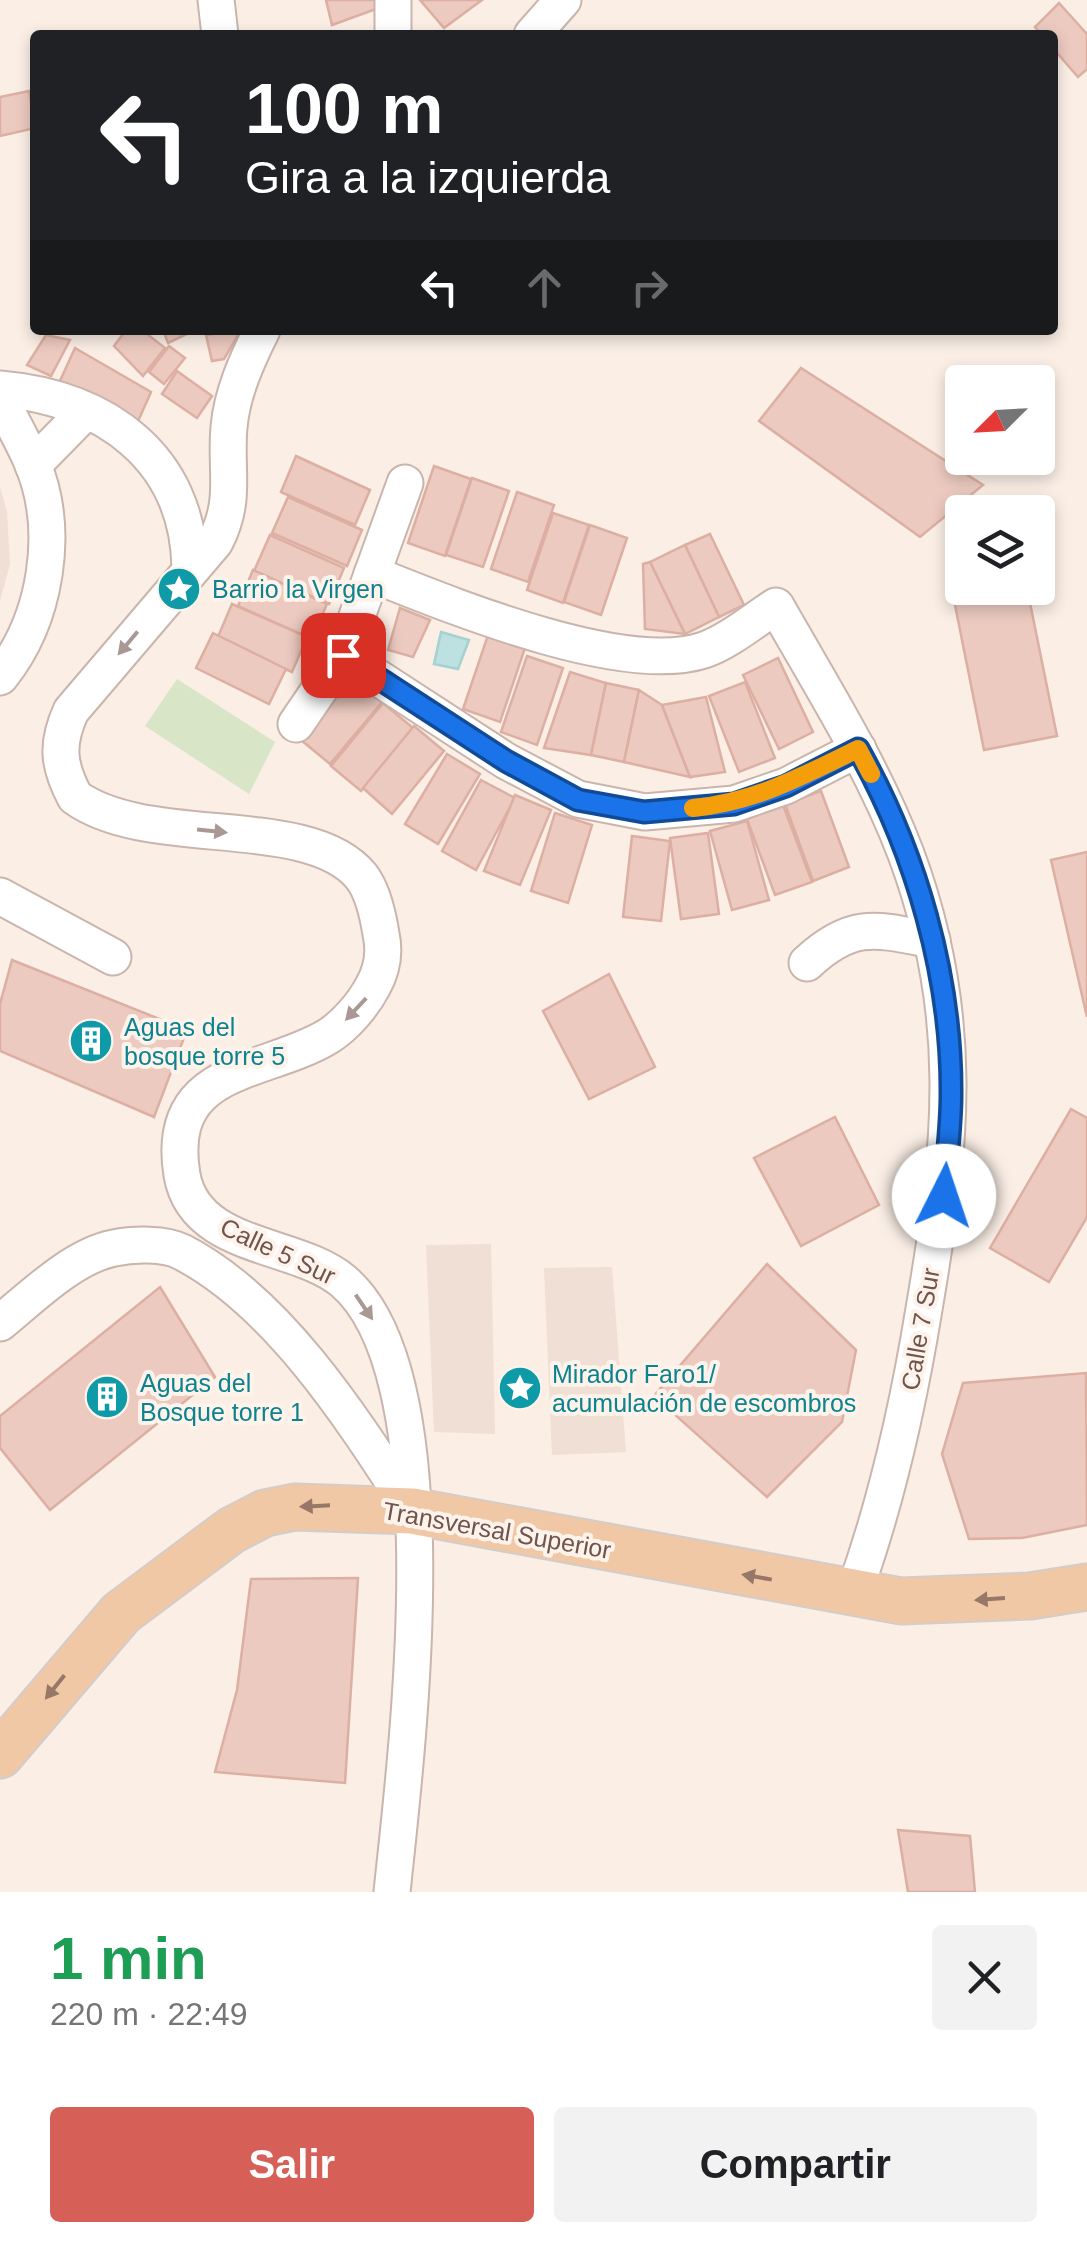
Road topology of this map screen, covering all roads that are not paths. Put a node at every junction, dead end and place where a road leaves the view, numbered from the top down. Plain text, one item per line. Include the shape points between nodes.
1 (216, 0) edge
2 (393, 0) edge
3 (563, 0) edge
4 (219, 30) edge
5 (393, 30) edge
6 (536, 30) edge
7 (254, 337) edge
8 (0, 389) edge
9 (0, 399) edge
10 (86, 411) junction
11 (34, 465) junction
12 (405, 483) dead end
13 (190, 568) junction
14 (372, 574) junction
15 (343, 655) junction
16 (0, 677) edge
17 (296, 724) dead end
18 (864, 759) junction
19 (0, 896) edge
20 (932, 940) junction
21 (113, 957) dead end
22 (807, 963) dead end
23 (0, 1323) edge
24 (396, 1385) junction
25 (341, 1400) junction
26 (412, 1511) junction
27 (1087, 1587) edge
28 (853, 1596) junction
29 (0, 1754) edge
30 (392, 1892) edge

1 - 4 street
2 - 5 street
3 - 6 street
7 - 13 street, Calle 5 Sur via 229,426 228,516
8 - 10 street
9 - 11 street
10 - 11 street
10 - 13 street via 157,460 190,532
11 - 16 street via 46,536 44,575 26,639
12 - 14 street
13 -> 24 street, Calle 5 Sur via 71,711 58,756 74,797 117,820 294,842 360,874 384,948 368,996 326,1037 220,1078 194,1101 184,1132 182,1177 200,1210 222,1228 343,1281 367,1308
14 - 15 street
14 - 18 street, Calle 7 Sur via 485,617 631,655 703,650 776,606
15 - 17 street
15 - 18 street via 578,800 644,812 734,804
18 - 20 street, Calle 7 Sur via 906,855
19 - 21 street
20 - 22 street via 854,930
20 - 28 street, Calle 7 Sur via 947,1013 951,1096 944,1196 896,1459
23 - 25 street via 44,1287 111,1248 180,1250 277,1326
24 - 25 street
24 - 26 street, Calle 5 Sur
25 - 26 street
28 -> 26 main road, Transversal Superior
26 -> 29 main road, Transversal Superior via 295,1507 232,1530 121,1614
26 - 30 street, Calle 5 Sur via 417,1622
27 -> 28 main road, Transversal Superior via 955,1602

